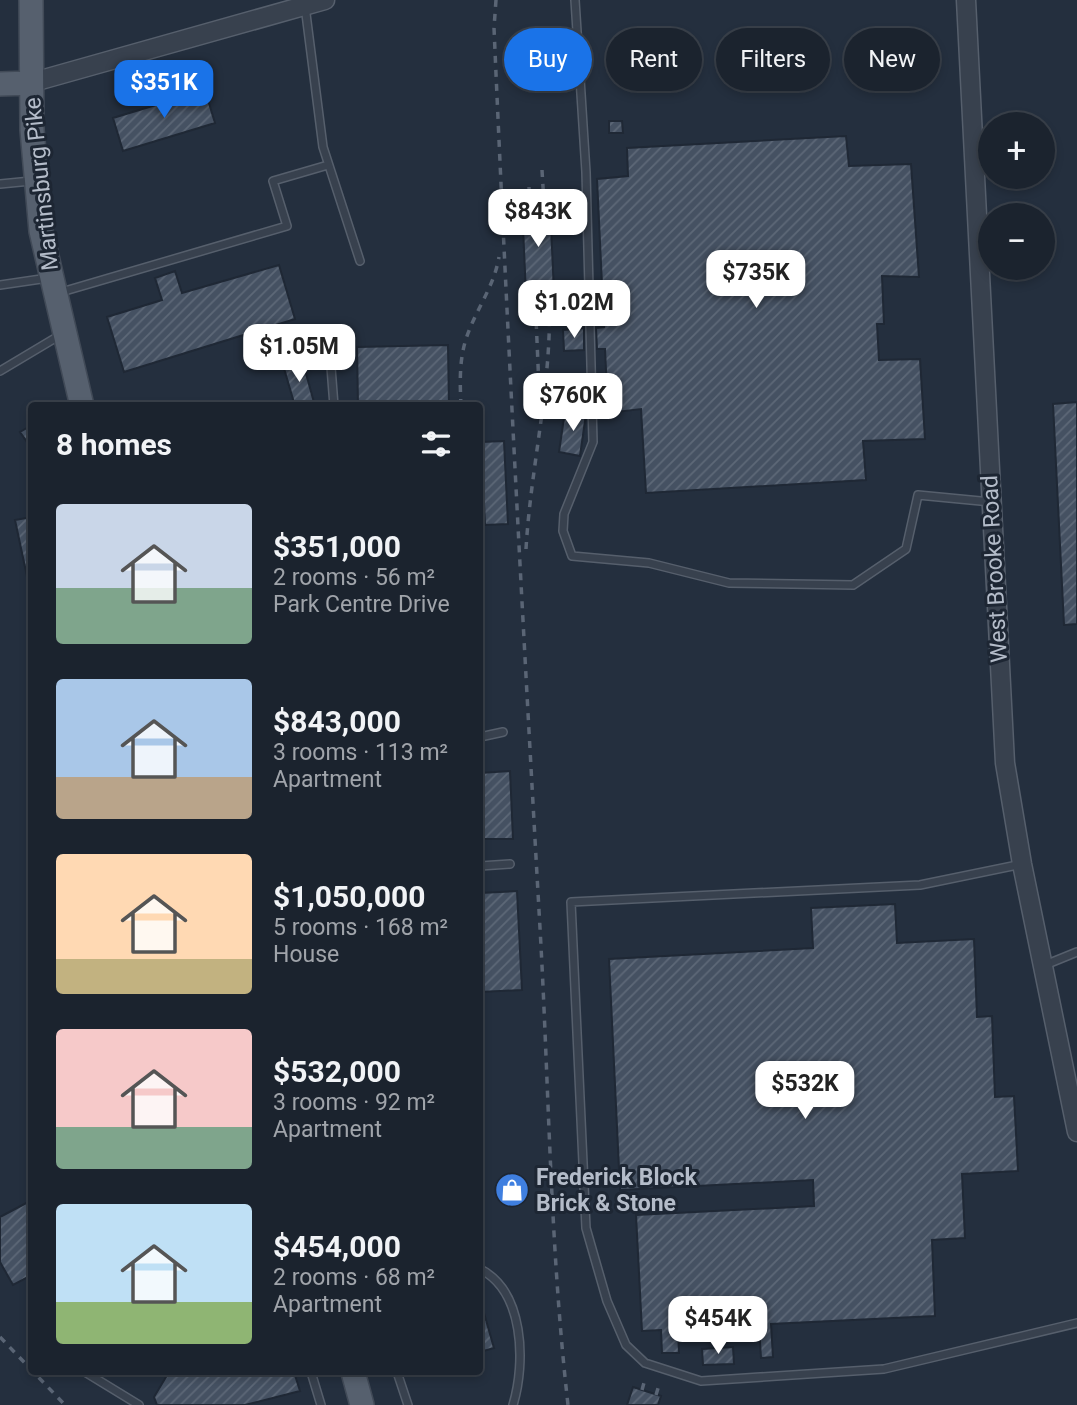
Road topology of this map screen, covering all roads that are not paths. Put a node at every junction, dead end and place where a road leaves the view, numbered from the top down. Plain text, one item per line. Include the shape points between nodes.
1 (31, 0) edge
2 (324, 0) edge
3 (575, 0) edge
4 (966, 0) edge
5 (305, 5) junction
6 (30, 83) junction
7 (0, 84) edge
8 (328, 164) junction
9 (36, 181) junction
10 (0, 184) edge
11 (360, 261) dead end
12 (0, 285) edge
13 (52, 286) junction
14 (63, 334) junction
15 (331, 367) dead end
16 (0, 372) edge
17 (81, 402) edge
18 (334, 402) edge
19 (991, 502) junction
20 (503, 732) dead end
21 (483, 736) edge
22 (510, 864) dead end
23 (1022, 864) junction
24 (483, 866) edge
25 (1077, 952) edge
26 (1042, 966) junction
27 (1077, 1132) edge
28 (483, 1270) edge
29 (1077, 1323) edge
30 (90, 1375) edge
31 (313, 1375) edge
32 (353, 1375) edge
33 (398, 1375) edge
34 (139, 1405) edge
35 (321, 1405) edge
36 (362, 1405) edge
37 (408, 1405) edge
38 (513, 1405) edge

1 - 6 main road, Martinsburg Pike
2 - 5 street
3 - 19 lane via 586,172 593,442 564,514 563,531 572,556 649,563 729,583 853,585 906,548 918,495
4 - 19 street, West Brooke Road
5 - 6 street
5 - 8 lane
6 - 7 main road
6 - 9 main road, Martinsburg Pike
8 - 11 lane
8 - 13 lane via 273,181 286,226
9 - 10 lane
9 - 13 main road, Martinsburg Pike
12 - 13 lane
13 - 14 main road, Martinsburg Pike
14 - 16 lane
14 - 17 main road, Martinsburg Pike
15 - 18 lane
19 - 23 street, West Brooke Road via 1005,763
20 - 21 lane
22 - 24 lane
23 - 26 street, West Brooke Road
23 - 29 lane via 920,885 571,902 586,1228 607,1301 626,1345 645,1363 701,1381 884,1369
25 - 26 lane
26 - 27 street, West Brooke Road
28 - 38 lane via 496,1277 509,1295 522,1363
30 - 34 lane
31 - 35 lane
32 - 36 main road
33 - 37 lane

